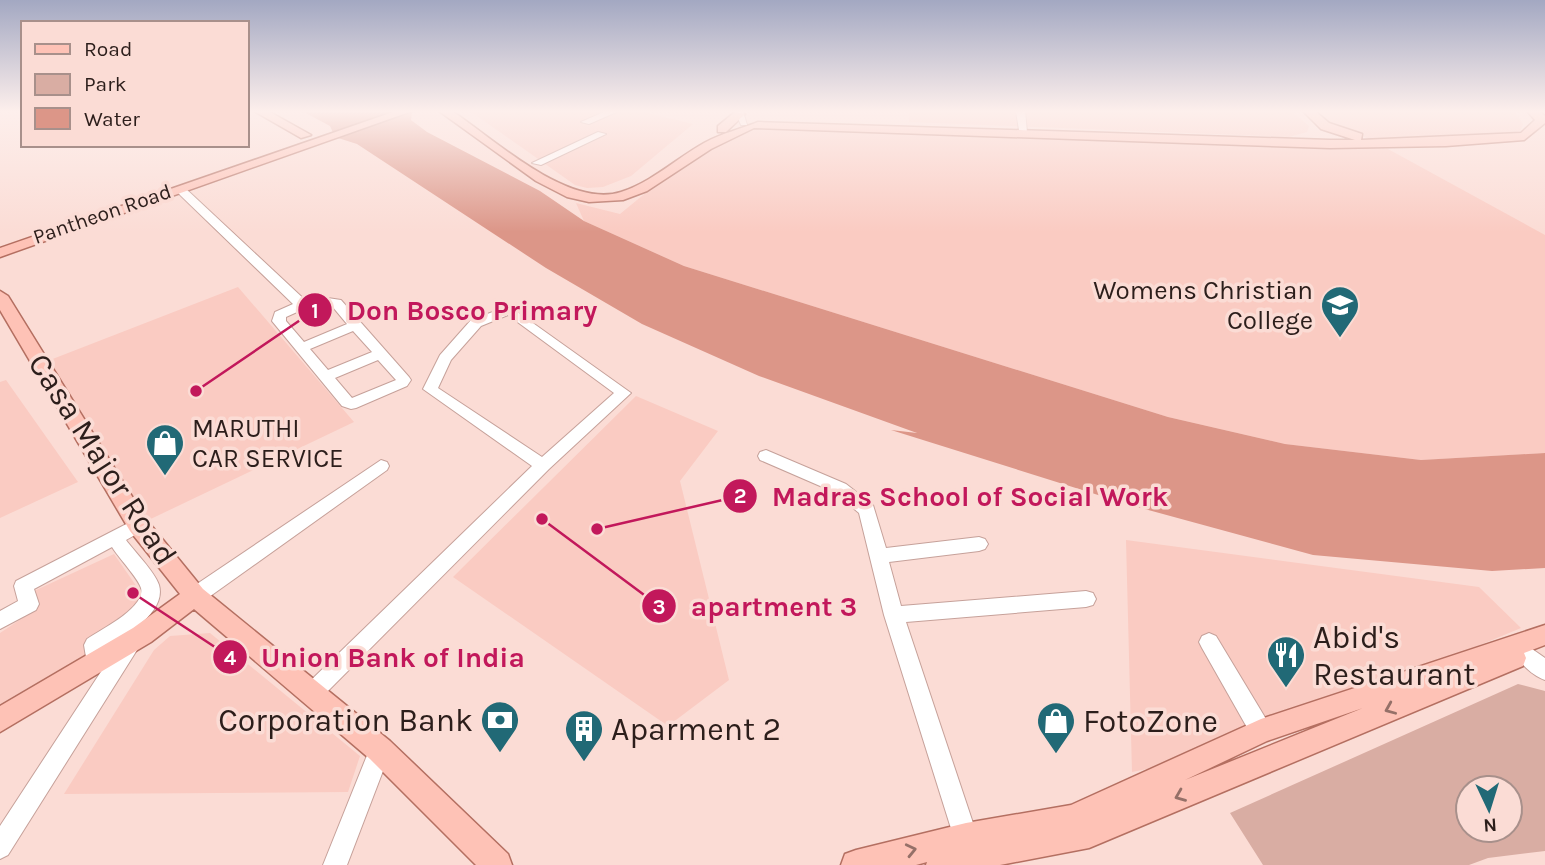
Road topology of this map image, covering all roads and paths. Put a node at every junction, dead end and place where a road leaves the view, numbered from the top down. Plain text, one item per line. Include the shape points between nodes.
1 (272, 151) edge
2 (274, 151) edge
3 (502, 151) edge
4 (520, 151) edge
5 (563, 151) edge
6 (679, 151) edge
7 (697, 151) edge
8 (537, 163) junction
9 (172, 192) junction
10 (0, 251) edge
11 (0, 296) edge
12 (302, 305) junction
13 (354, 326) junction
14 (303, 347) junction
15 (380, 354) junction
16 (327, 376) junction
17 (766, 456) dead end
18 (543, 465) junction
19 (381, 467) dead end
20 (138, 525) junction
21 (114, 537) junction
22 (979, 544) dead end
23 (878, 556) junction
24 (193, 593) junction
25 (1086, 599) dead end
26 (894, 615) junction
27 (0, 621) edge
28 (137, 639) junction
29 (1209, 642) dead end
30 (1540, 652) edge
31 (95, 663) junction
32 (312, 693) junction
33 (0, 720) edge
34 (1261, 731) junction
35 (380, 750) junction
36 (966, 838) junction
37 (0, 847) edge
38 (335, 865) edge
39 (497, 865) edge
40 (856, 865) edge
41 (941, 865) edge

1 - 9 main road, Pantheon Road
2 - 9 main road
3 - 7 main road via 556,190 601,200 642,188
4 - 8 main road
5 - 8 street
6 - 8 main road via 631,183 608,191 584,191
9 - 10 main road via 172,196
9 - 12 street
11 - 20 main road, Casa Major Road
12 - 13 street via 333,301
12 - 14 street via 278,319
13 - 14 street
13 - 15 street
14 - 16 street
15 - 16 street
15 - 16 street via 404,380 377,396 351,404
17 - 23 street via 840,488 867,510
18 - 18 street via 624,393 509,310 476,323 445,358 430,389
18 - 32 street
19 - 24 street
20 - 21 street
20 - 24 main road, Casa Major Road
21 - 27 street via 23,586 29,604
21 - 31 street via 152,594 143,611 94,645
22 - 23 street
23 - 26 street
24 - 28 main road via 161,614
24 - 28 main road via 174,624
24 - 32 main road, Casa Major Road
25 - 26 street
26 - 36 street
28 - 31 main road
28 - 37 street
29 - 34 street
30 - 34 main road
30 -> 41 main road via 1089,834
31 - 33 main road
32 - 35 main road, Casa Major Road
34 - 36 main road via 1073,819
35 - 38 street
35 - 39 main road, Casa Major Road
40 -> 36 main road

